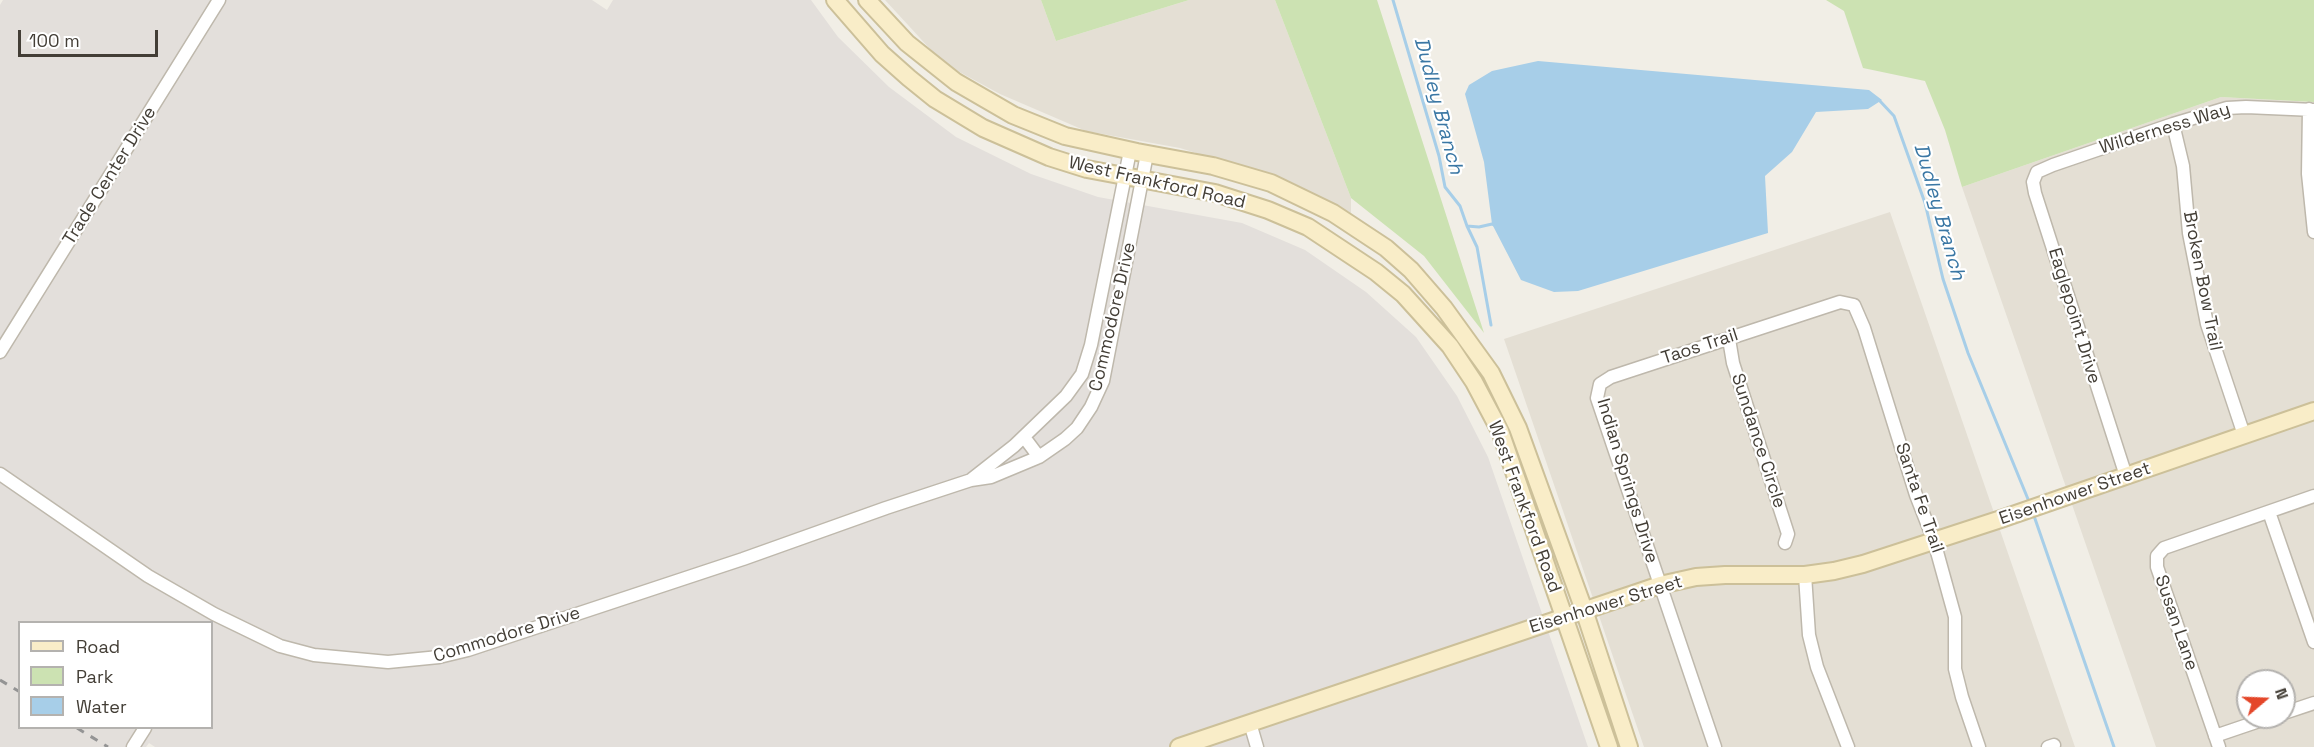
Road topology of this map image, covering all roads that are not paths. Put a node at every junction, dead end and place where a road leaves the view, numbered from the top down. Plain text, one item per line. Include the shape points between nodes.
1 (219, 0) edge
2 (835, 0) edge
3 (867, 0) edge
4 (2311, 109) edge
5 (2173, 124) junction
6 (1130, 151) junction
7 (1147, 154) junction
8 (2053, 165) joint
9 (1125, 176) junction
10 (1143, 179) junction
11 (2314, 232) edge
12 (1802, 314) joint
13 (1728, 339) junction
14 (0, 352) edge
15 (1082, 374) junction
16 (1103, 381) junction
17 (1600, 384) joint
18 (2314, 411) edge
19 (2244, 435) junction
20 (1024, 438) junction
21 (1039, 457) junction
22 (0, 474) edge
23 (2126, 476) junction
24 (971, 480) junction
25 (2314, 496) edge
26 (2269, 512) junction
27 (1934, 541) junction
28 (1785, 543) dead end
29 (1805, 575) junction
30 (1660, 585) junction
31 (1584, 610) junction
32 (1563, 617) junction
33 (212, 618) edge
34 (2314, 642) edge
35 (2314, 703) edge
36 (2296, 709) edge
37 (1250, 723) junction
38 (145, 729) edge
39 (2244, 729) edge
40 (2217, 741) edge
41 (133, 747) edge
42 (1179, 747) edge
43 (1257, 747) edge
44 (1609, 747) edge
45 (1629, 747) edge
46 (1715, 747) edge
47 (1848, 747) edge
48 (1979, 747) edge

1 - 14 street, Trade Center Drive
2 - 9 main road, West Frankford Road via 882,54 956,112 1049,157
3 - 6 main road, West Frankford Road via 915,50 956,82 1012,116 1065,136
4 - 5 street, Wilderness Way via 2227,108
4 - 11 street via 2308,174
5 - 8 street, Wilderness Way
5 - 19 street, Broken Bow Trail via 2207,324
6 - 7 main road, West Frankford Road
6 - 9 street, Commodore Drive
7 - 10 street, Commodore Drive
7 - 31 main road, West Frankford Road via 1213,166 1271,183 1333,213 1386,248 1411,270 1491,374 1518,428
8 - 23 street, Eaglepoint Drive via 2037,172 2033,182 2035,193
9 - 10 main road, West Frankford Road
9 - 15 street, Commodore Drive
10 - 16 street, Commodore Drive
10 - 32 main road, West Frankford Road via 1240,200 1308,228 1403,294 1450,346 1483,397 1508,453
12 - 13 street, Taos Trail
12 - 27 street, Santa Fe Trail via 1832,303 1854,305
13 - 17 street, Taos Trail
13 - 28 street, Sundance Circle via 1788,534
15 - 16 street
15 - 20 street, Commodore Drive
16 - 21 street, Commodore Drive via 1077,428
17 - 30 street, Indian Springs Drive via 1597,398
18 - 19 main road, Eisenhower Street
19 - 23 main road, Eisenhower Street
20 - 21 street
20 - 24 street, Commodore Drive
21 - 24 street, Commodore Drive via 991,477
22 - 33 street, Commodore Drive
23 - 27 main road, Eisenhower Street
24 - 33 street, Commodore Drive via 439,657 388,662 314,655 280,646
25 - 26 street, Susan Lane
26 - 34 street
26 - 40 street, Susan Lane via 2164,548 2157,556 2157,567
27 - 29 main road, Eisenhower Street via 1863,564
27 - 48 street, Santa Fe Trail via 1955,617 1955,669
29 - 30 main road, Eisenhower Street via 1725,575
29 - 47 street via 1809,635
30 - 31 main road, Eisenhower Street
30 - 46 street, Indian Springs Drive
31 - 32 main road, Eisenhower Street
31 - 45 main road, West Frankford Road
32 - 37 main road, Eisenhower Street
32 - 44 main road, West Frankford Road
35 - 36 street
37 - 42 main road, Eisenhower Street
37 - 43 street
38 - 41 street
39 - 40 street

